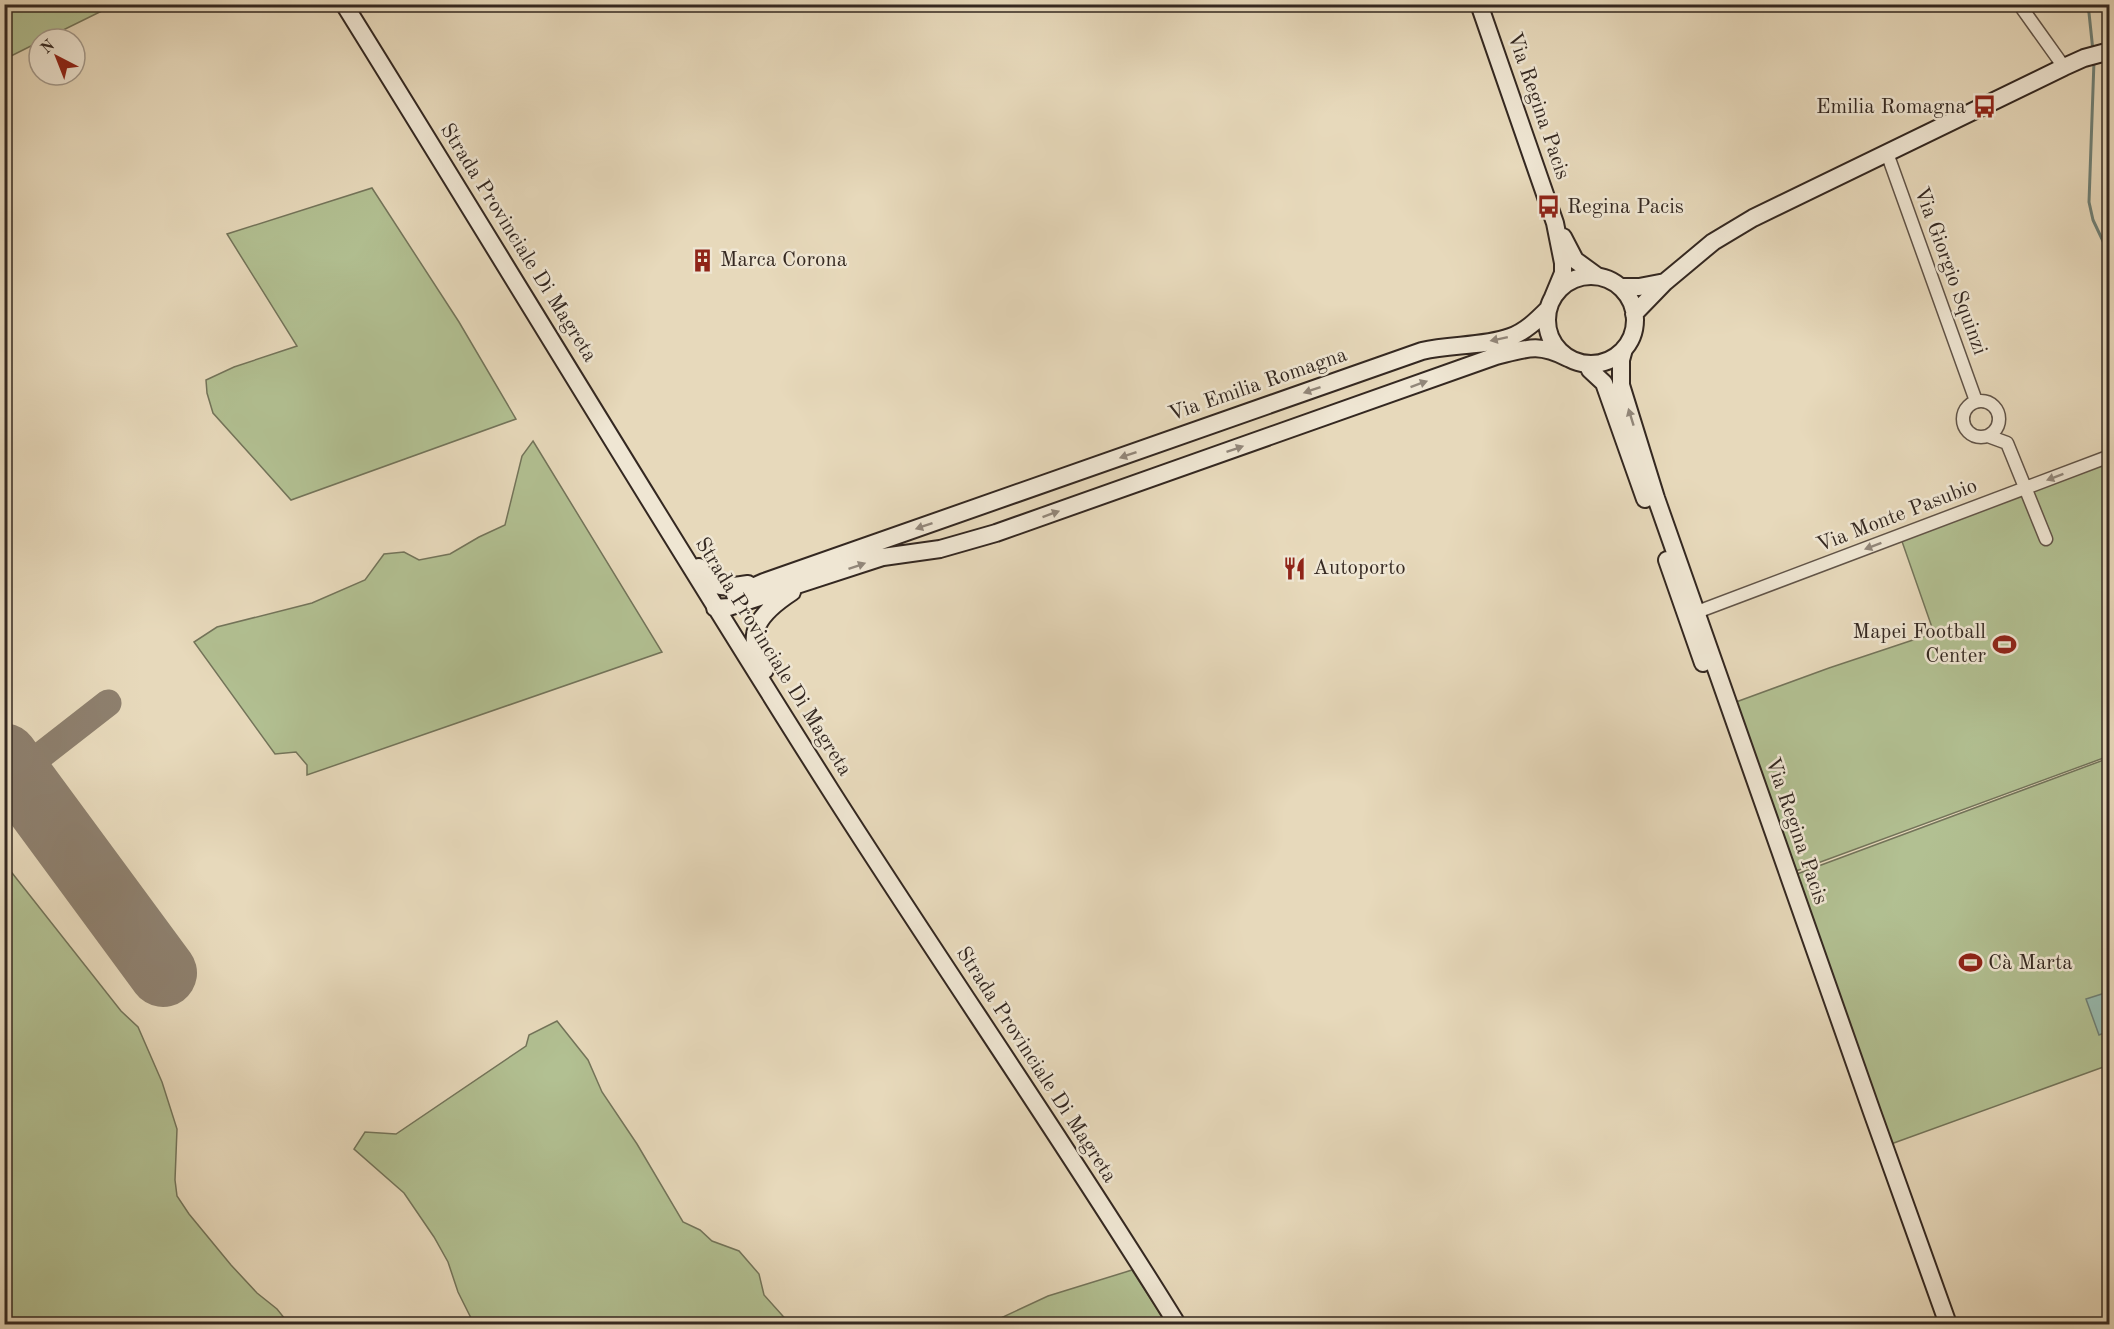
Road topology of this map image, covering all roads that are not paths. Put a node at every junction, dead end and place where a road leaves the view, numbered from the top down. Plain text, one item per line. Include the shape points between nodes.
1 (344, 4) edge
2 (1479, 4) edge
3 (2019, 4) edge
4 (2109, 51) edge
5 (2064, 67) junction
6 (1887, 153) junction
7 (1555, 223) junction
8 (1597, 276) junction
9 (1665, 282) junction
10 (1621, 287) junction
11 (1550, 303) junction
12 (1635, 314) junction
13 (1624, 349) junction
14 (1568, 358) junction
15 (1587, 364) junction
16 (1976, 402) junction
17 (1988, 436) junction
18 (2109, 456) edge
19 (2025, 488) junction
20 (979, 507) junction
21 (654, 509) junction
22 (996, 533) junction
23 (2046, 539) dead end
24 (764, 582) junction
25 (802, 585) junction
26 (715, 608) junction
27 (1698, 612) junction
28 (792, 730) junction
29 (1177, 1324) edge
30 (1938, 1324) edge
31 (1948, 1324) edge

1 - 21 street, Strada Provinciale Di Magreta
2 - 7 street, Via Regina Pacis
3 - 5 street
4 - 5 street
5 - 6 street
6 - 9 street via 1753,218 1713,242
6 - 16 street, Via Giorgio Squinzi
7 - 8 street, Via Regina Pacis via 1575,260
7 - 11 street, Via Regina Pacis via 1563,273
8 - 10 street
8 - 11 street, Via Emilia Romagna via 1572,280 1561,287
9 - 10 street
9 - 12 street
10 - 12 street
11 - 14 street via 1550,337
11 -> 20 street, Via Emilia Romagna via 1532,325 1511,337 1422,351
12 - 13 street via 1635,326
13 - 15 street via 1607,361
27 -> 13 street, Via Regina Pacis via 1656,498 1621,385
14 - 15 street
22 -> 14 street via 1496,356 1531,347
15 - 30 street, Via Regina Pacis via 1604,383
16 - 17 street via 1988,402 1998,410 1998,429
16 - 17 street via 1966,408 1964,424 1975,436
17 - 19 street via 2007,443
18 -> 19 street, Via Monte Pasubio
19 - 23 street
19 -> 27 street, Via Monte Pasubio
20 - 22 street via 979,525
20 -> 24 street, Via Emilia Romagna
21 - 24 street via 665,512 712,584 723,587
21 - 26 street, Strada Provinciale Di Magreta
25 -> 22 street via 883,557 940,549
24 - 26 street, Via Emilia Romagna
25 - 26 street
25 - 28 street via 773,604 754,631 759,660 788,709
26 - 28 street, Strada Provinciale Di Magreta
27 - 31 street, Via Regina Pacis
28 - 29 street, Strada Provinciale Di Magreta

